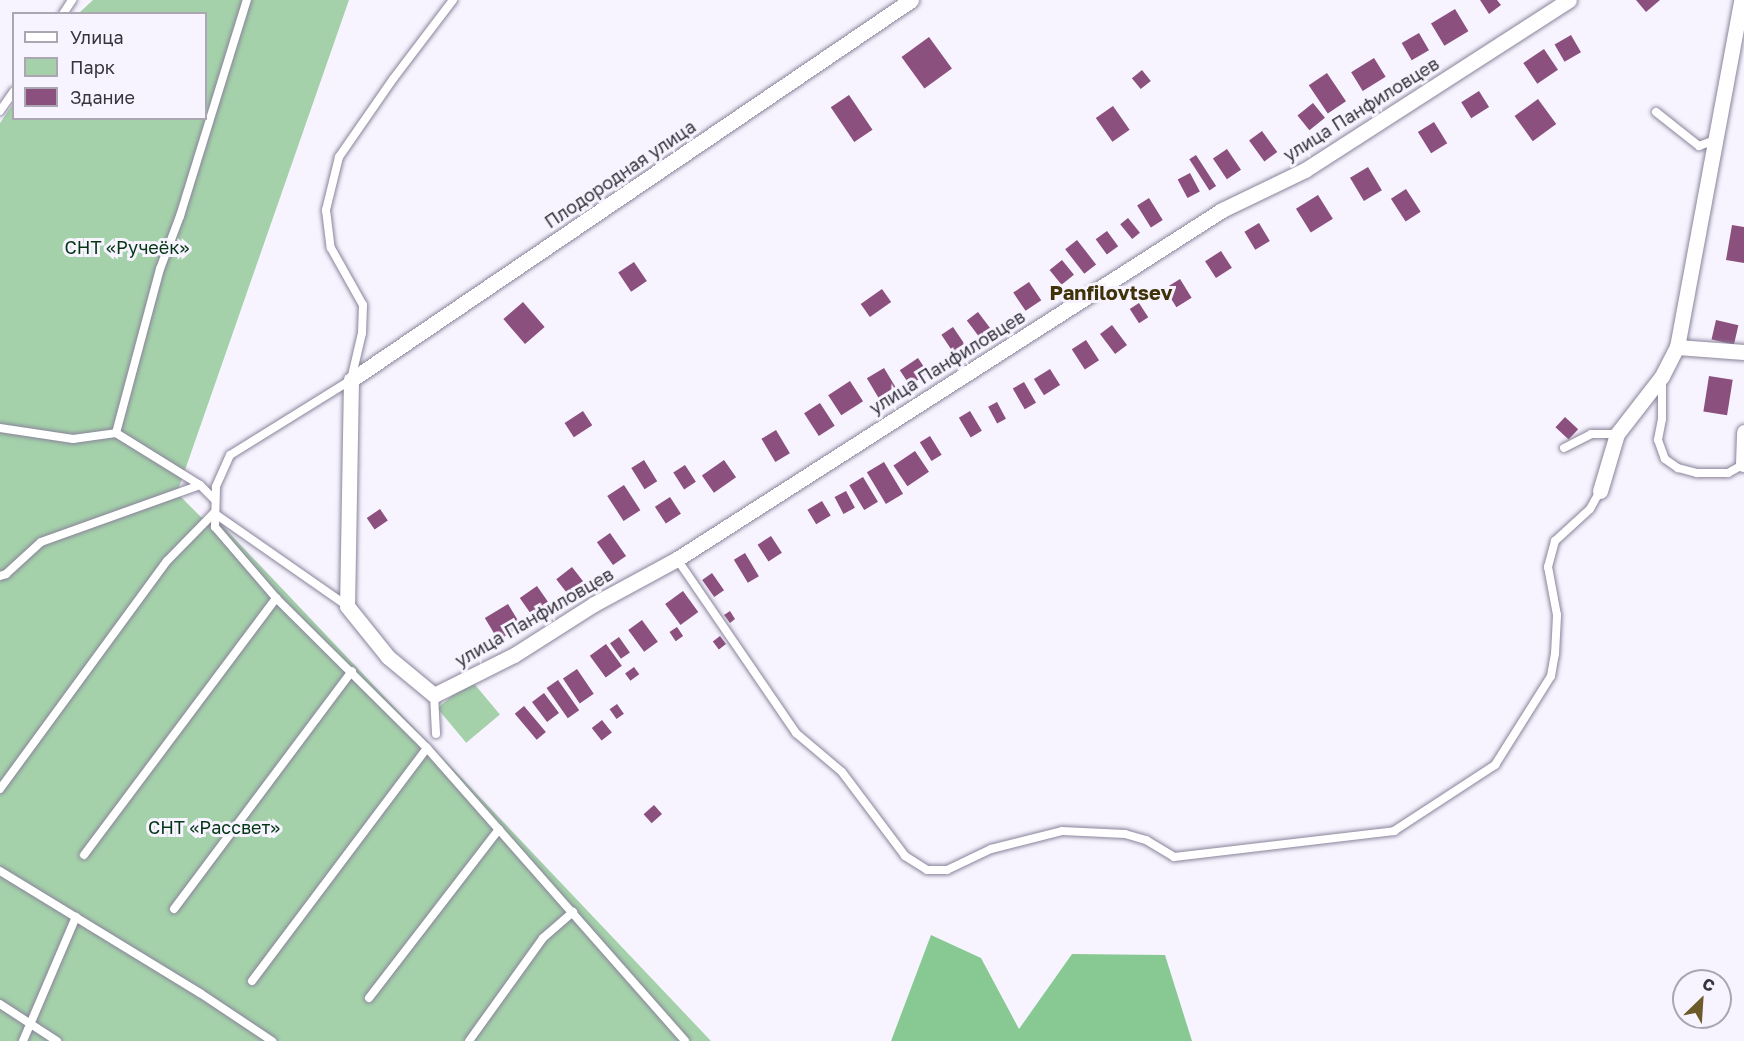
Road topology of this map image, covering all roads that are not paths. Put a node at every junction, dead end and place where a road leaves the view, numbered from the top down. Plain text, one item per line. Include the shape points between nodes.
1 (247, 0) edge
2 (453, 0) edge
3 (911, 0) edge
4 (1569, 0) edge
5 (1741, 0) edge
6 (12, 93) edge
7 (0, 111) edge
8 (1656, 112) dead end
9 (1715, 140) junction
10 (1677, 347) junction
11 (1744, 352) edge
12 (1662, 376) junction
13 (351, 380) junction
14 (0, 428) edge
15 (1744, 432) edge
16 (116, 433) junction
17 (1617, 434) junction
18 (1564, 448) dead end
19 (1744, 464) edge
20 (200, 484) junction
21 (1600, 491) joint
22 (214, 499) junction
23 (214, 513) junction
24 (678, 559) junction
25 (0, 576) edge
26 (276, 598) junction
27 (347, 606) junction
28 (352, 671) junction
29 (435, 695) junction
30 (436, 734) dead end
31 (427, 748) junction
32 (0, 789) edge
33 (499, 829) junction
34 (84, 855) dead end
35 (0, 871) edge
36 (174, 909) dead end
37 (573, 912) junction
38 (76, 917) junction
39 (252, 981) dead end
40 (369, 998) dead end
41 (0, 1004) edge
42 (30, 1024) junction
43 (23, 1041) edge
44 (57, 1041) edge
45 (272, 1041) edge
46 (469, 1041) edge
47 (685, 1041) edge

1 - 16 lane via 160,269
2 - 13 lane via 339,157 326,210 331,248 363,305 362,333
3 - 13 street, Плодородная улица
4 - 24 street, улица Панфиловцев via 1305,170 1222,210
5 - 9 street
6 - 7 lane
8 - 9 lane via 1699,146
9 - 10 street
10 - 11 street
10 - 12 street
12 - 17 street
12 - 19 lane via 1659,440 1665,459 1678,468 1697,473 1728,473
13 - 22 lane via 230,455
13 - 27 street
14 - 16 lane via 73,439
15 - 19 street
16 - 20 lane
17 - 18 lane via 1591,434
17 - 21 street
20 - 22 lane
20 - 25 lane via 41,542
21 - 24 lane via 1590,509 1555,541 1548,567 1557,615 1551,676 1495,765 1394,831 1174,857 1146,840 1125,834 1062,831 991,849 947,870 927,870 905,856 842,772 796,733
22 - 23 lane
23 - 26 lane via 215,527
23 - 27 lane
23 - 32 lane via 167,561
24 - 29 street, улица Панфиловцев via 594,604 514,655
26 - 28 lane
26 - 34 lane
27 - 29 street via 388,657
28 - 31 lane
28 - 36 lane
29 - 30 lane
31 - 33 lane
31 - 39 lane
33 - 37 lane
33 - 40 lane
35 - 38 lane
37 - 46 lane via 543,938
37 - 47 lane
38 - 42 lane
38 - 45 lane
41 - 42 lane
42 - 43 lane
42 - 44 lane

